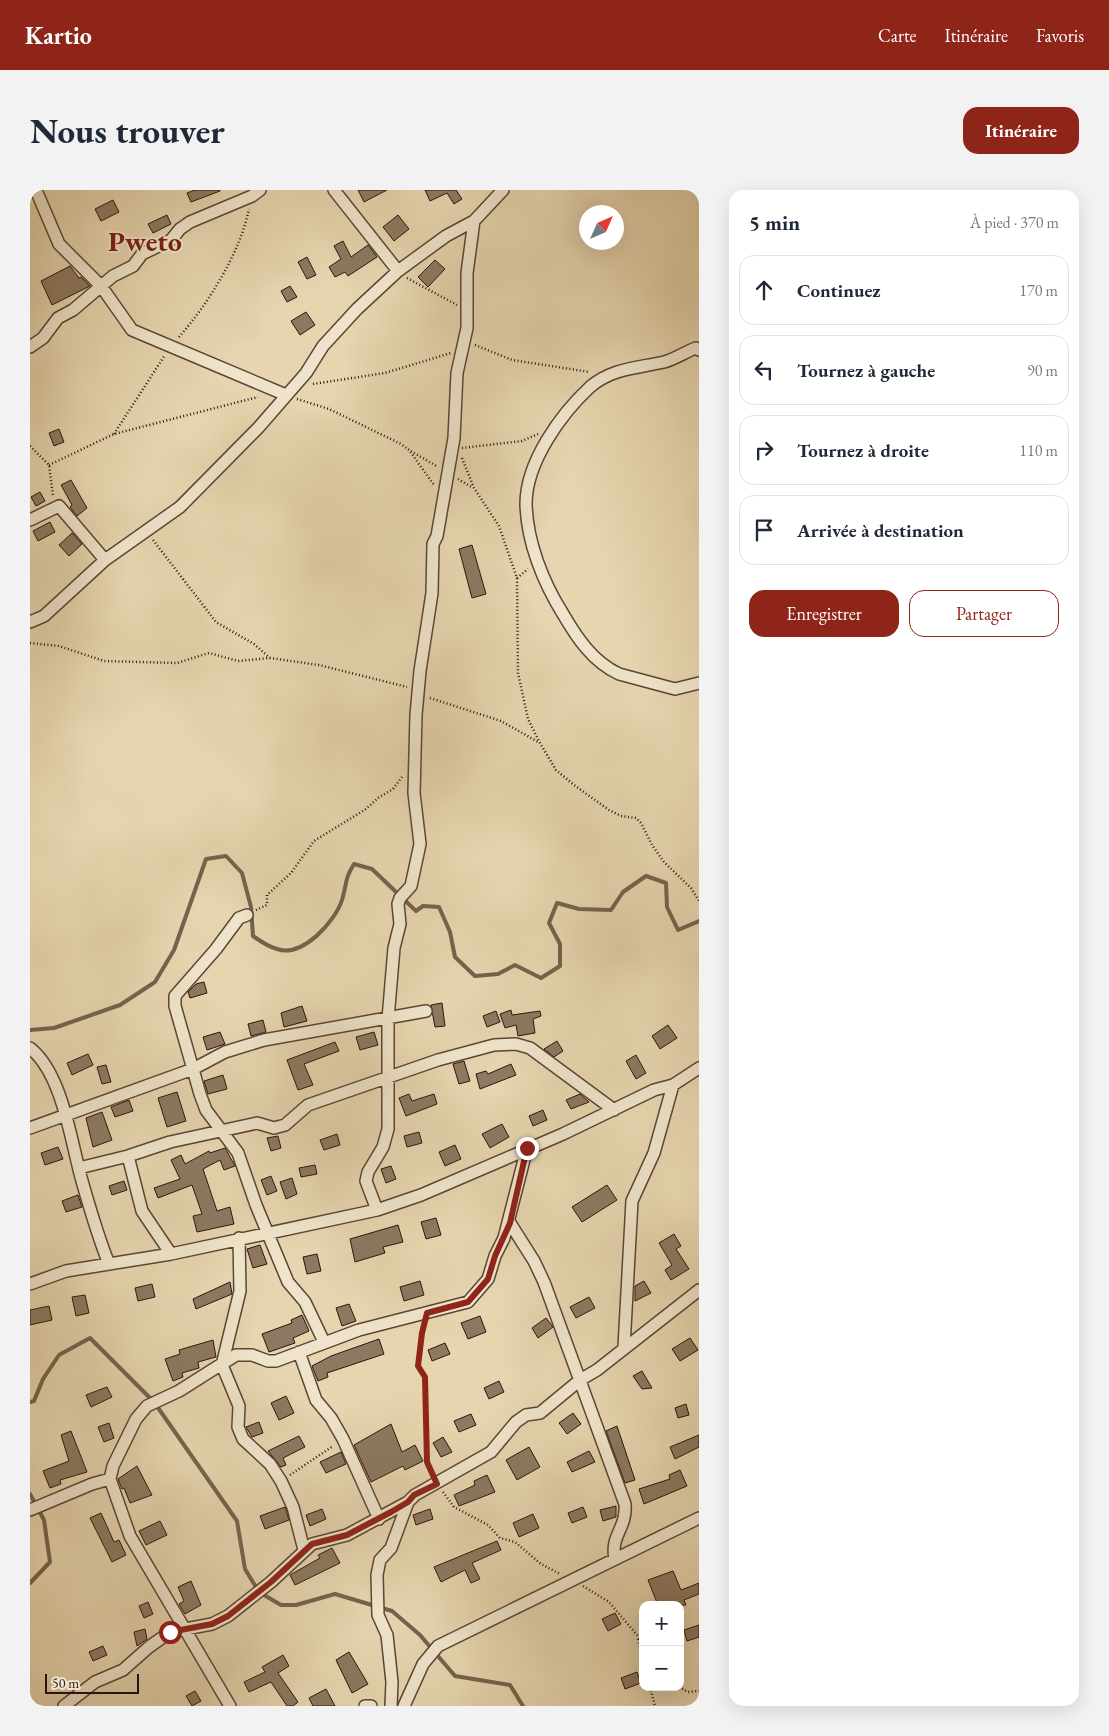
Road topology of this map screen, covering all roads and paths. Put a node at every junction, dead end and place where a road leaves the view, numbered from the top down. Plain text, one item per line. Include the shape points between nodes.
1 (36, 190) edge
2 (334, 190) edge
3 (503, 190) edge
4 (256, 193) edge
5 (474, 221) junction
6 (398, 270) junction
7 (101, 286) junction
8 (468, 310) junction
9 (171, 346) junction
10 (30, 347) edge
11 (699, 350) edge
12 (274, 389) junction
13 (286, 395) junction
14 (553, 428) junction
15 (114, 434) junction
16 (30, 446) edge
17 (49, 465) junction
18 (442, 496) junction
19 (59, 506) junction
20 (30, 520) edge
21 (147, 532) junction
22 (105, 560) junction
23 (30, 622) edge
24 (30, 643) edge
25 (270, 658) junction
26 (699, 683) edge
27 (417, 694) junction
28 (540, 743) junction
29 (414, 769) junction
30 (699, 901) edge
31 (252, 912) joint
32 (426, 1010) dead end
33 (388, 1019) junction
34 (30, 1048) edge
35 (699, 1068) edge
36 (193, 1069) junction
37 (389, 1078) junction
38 (673, 1085) junction
39 (614, 1110) junction
40 (66, 1116) junction
41 (30, 1128) edge
42 (220, 1132) junction
43 (527, 1148) junction
44 (128, 1156) junction
45 (79, 1168) junction
46 (377, 1210) junction
47 (510, 1223) junction
48 (268, 1232) junction
49 (239, 1238) junction
50 (170, 1254) junction
51 (109, 1264) junction
52 (30, 1284) edge
53 (699, 1290) edge
54 (427, 1313) junction
55 (324, 1342) junction
56 (624, 1348) junction
57 (299, 1352) junction
58 (222, 1365) junction
59 (580, 1380) junction
60 (343, 1439) junction
61 (110, 1479) junction
62 (281, 1481) junction
63 (437, 1484) junction
64 (408, 1502) junction
65 (30, 1510) edge
66 (699, 1518) edge
67 (379, 1519) junction
68 (304, 1550) junction
69 (615, 1559) junction
70 (572, 1580) junction
71 (185, 1629) junction
72 (637, 1637) joint
73 (639, 1646) edge
74 (684, 1690) edge
75 (651, 1691) edge
76 (699, 1691) edge
77 (64, 1706) edge
78 (230, 1706) edge
79 (365, 1706) edge
80 (371, 1706) edge
81 (391, 1706) edge
82 (404, 1706) edge
83 (655, 1706) edge

1 - 7 street via 59,244
2 - 6 street
3 - 5 street
4 - 7 street via 184,226 174,238 142,254 133,266
4 - 9 path via 226,267 206,302
5 - 6 street via 446,236
5 - 8 street via 467,274
6 - 8 path via 432,294
6 - 13 street via 339,327
7 - 9 street via 132,330
7 - 10 street via 73,310 58,318 43,338
8 - 18 street via 457,373 454,438
9 - 12 street
9 - 15 path
11 - 14 street via 696,348 666,361 609,375 589,388
12 - 13 street
12 - 15 path via 251,399
13 - 18 path via 329,409 401,444 409,450
13 - 21 street via 195,493
14 - 26 street via 539,456 526,502 539,566 552,597 584,646 611,670 675,689
14 - 28 path via 522,441 458,448 474,488 499,526 517,578 518,673 528,719
15 - 17 path
16 - 17 path
17 - 19 path via 51,493
18 - 27 street via 433,544 432,594
19 - 20 street
19 - 22 street
21 - 22 street
21 - 25 path via 216,622 254,644
22 - 23 street via 44,616
24 - 25 path via 58,646 104,661 177,663 209,653 238,661
25 - 27 path via 350,672 402,685
27 - 28 path via 501,721
27 - 29 street
28 - 30 path via 556,770 574,785 609,810 636,818 664,862
29 - 31 path via 366,809 314,841 291,873 267,895 267,905
29 - 33 street via 420,844 411,886 398,904 400,924 394,948
31 - 36 street via 239,918 175,996
32 - 33 street via 396,1014
33 - 36 street via 264,1040 225,1052
33 - 37 street
34 - 40 street via 45,1065
35 - 38 street
36 - 40 street
36 - 42 street via 206,1110
37 - 39 street via 438,1060 516,1044 530,1048
37 - 42 street via 308,1105 285,1125 274,1128 257,1123
37 - 46 street via 388,1129 366,1181
38 - 39 street via 654,1090
38 - 56 street via 654,1153 632,1201
39 - 43 street
40 - 41 street
40 - 45 street
42 - 44 street via 170,1142
42 - 48 street via 238,1153
43 - 46 street via 421,1195
43 - 47 street
44 - 45 street
44 - 50 street via 142,1211
45 - 51 street via 99,1241
46 - 48 street
47 - 54 street via 491,1272 475,1296 468,1302
47 - 59 street via 544,1282
48 - 49 street
48 - 55 street via 288,1282 305,1302
49 - 50 street
49 - 58 street via 240,1291
50 - 51 street
51 - 52 street via 66,1272
53 - 56 street
54 - 55 street
54 - 63 path via 418,1366 425,1377 427,1462
55 - 57 street
56 - 59 street
57 - 58 street via 276,1361 236,1355
57 - 60 street via 316,1400
58 - 61 street via 154,1402 139,1414 113,1466
58 - 62 street via 239,1406 238,1427 243,1439 270,1464
59 - 63 street via 540,1413 516,1422 491,1452
59 - 69 street via 625,1504 626,1518 613,1546
60 - 62 path
60 - 67 street
61 - 65 street
61 - 71 street via 130,1536
62 - 68 street via 294,1507
63 - 64 street via 414,1495
63 - 70 path via 454,1507 488,1525 500,1538 514,1542 541,1564
64 - 67 street
64 - 81 street via 391,1548 378,1564 377,1607 387,1635
66 - 69 street
67 - 68 street via 347,1535 312,1544
68 - 71 street via 271,1582 228,1616 212,1624
69 - 70 street
70 - 72 path via 609,1602
70 - 82 street via 438,1646 423,1664
71 - 77 street via 170,1632 123,1670 95,1682
71 - 78 street
72 - 73 path
74 - 76 path
75 - 83 path
79 - 80 street

